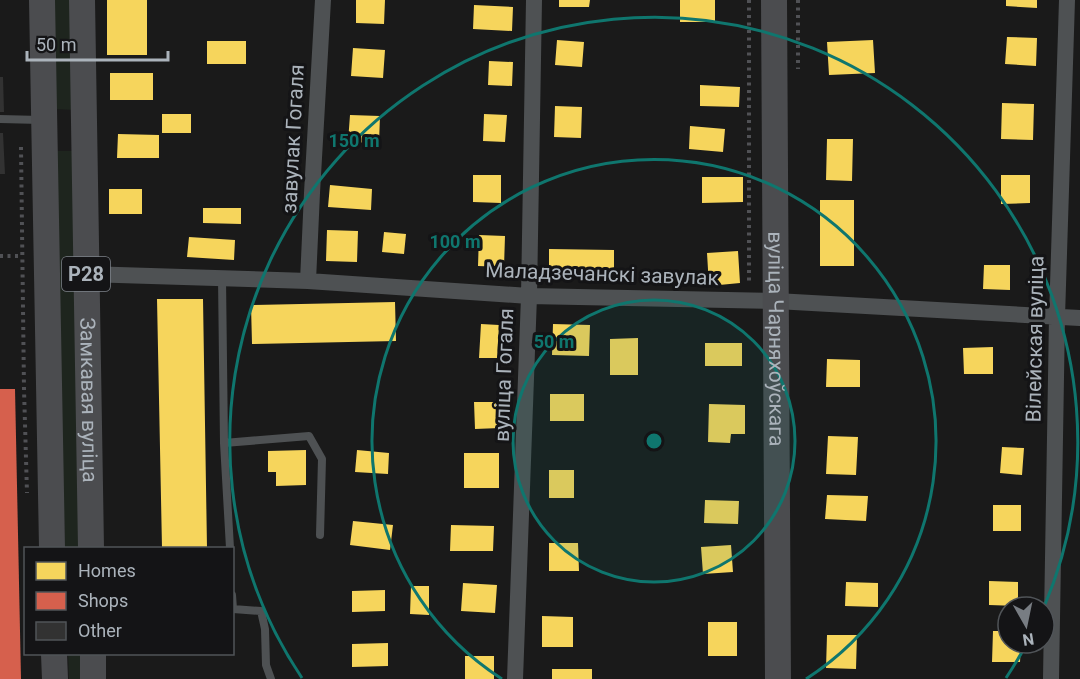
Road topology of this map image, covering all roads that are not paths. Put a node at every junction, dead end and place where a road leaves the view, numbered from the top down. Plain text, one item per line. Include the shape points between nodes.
1 (42, 0) edge
2 (82, 0) edge
3 (323, 0) edge
4 (534, 0) edge
5 (774, 0) edge
6 (1067, 0) edge
7 (0, 119) edge
8 (44, 125) junction
9 (85, 129) junction
10 (86, 274) junction
11 (222, 278) junction
12 (308, 281) junction
13 (529, 296) junction
14 (776, 301) junction
15 (1057, 317) junction
16 (1080, 318) edge
17 (224, 443) junction
18 (320, 535) dead end
19 (52, 547) edge
20 (92, 547) edge
21 (230, 547) edge
22 (234, 609) edge
23 (54, 655) edge
24 (93, 655) edge
25 (55, 679) edge
26 (93, 679) edge
27 (271, 679) edge
28 (515, 679) edge
29 (778, 679) edge
30 (1051, 679) edge

1 - 8 main road, Замкавая вуліца / Р28
2 - 9 main road, Замкавая вуліца / Р28
3 - 12 street, завулак Гогаля
4 - 13 street, вуліца Гогаля
5 - 14 main road, вуліца Чарняхоўскага
6 - 15 street, Вілейская вуліца
7 - 8 lane
8 - 9 main road
8 - 19 main road, Замкавая вуліца / Р28
9 - 10 main road, Замкавая вуліца / Р28
10 - 11 street, Маладзечанскі завулак
10 - 20 main road, Замкавая вуліца / Р28
11 - 12 street, Маладзечанскі завулак
11 - 17 lane
12 - 13 street, Маладзечанскі завулак
13 - 14 street, Маладзечанскі завулак
13 - 28 street, вуліца Гогаля
14 - 15 street, Маладзечанскі завулак
14 - 29 main road, вуліца Чарняхоўскага
15 - 16 street, Маладзечанскі завулак
15 - 30 street, Вілейская вуліца
17 - 18 lane via 309,436 322,459
17 - 21 lane
22 - 27 lane via 261,611
23 - 25 main road
24 - 26 main road

